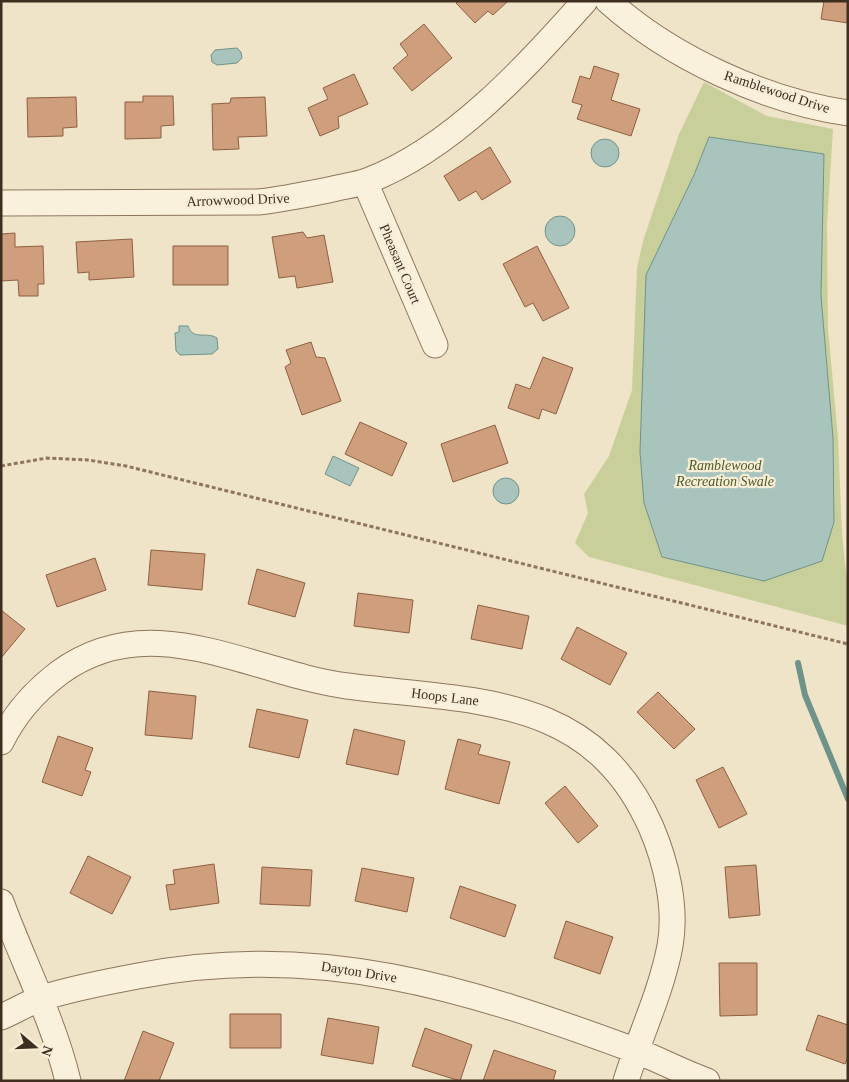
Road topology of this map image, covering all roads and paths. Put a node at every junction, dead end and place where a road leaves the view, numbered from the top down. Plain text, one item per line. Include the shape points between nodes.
1 (585, 1) edge
2 (608, 1) edge
3 (848, 113) edge
4 (365, 182) junction
5 (1, 203) edge
6 (435, 346) dead end
7 (1, 466) edge
8 (848, 644) edge
9 (1, 742) edge
10 (1, 902) edge
11 (41, 998) junction
12 (1, 1017) edge
13 (635, 1051) junction
14 (68, 1081) edge
15 (626, 1081) edge
16 (707, 1081) edge

1 - 4 street, Arrowwood Drive via 534,56 454,132 400,167
2 - 3 street, Ramblewood Drive via 672,47 722,75 826,110
4 - 5 street, Arrowwood Drive via 295,198 258,202
4 - 6 street, Pheasant Court
7 - 8 path via 47,458 126,466
9 - 13 street, Hoops Lane via 22,707 40,687 90,653 134,642 198,648 273,670 346,686 495,703 560,726 609,762 627,785 660,848 672,918 670,944 658,993
10 - 11 street
11 - 12 street, Dayton Drive
11 - 13 street, Dayton Drive via 180,968 302,964 376,973 457,991
11 - 14 street
13 - 15 street, Hoops Lane
13 - 16 street, Dayton Drive

